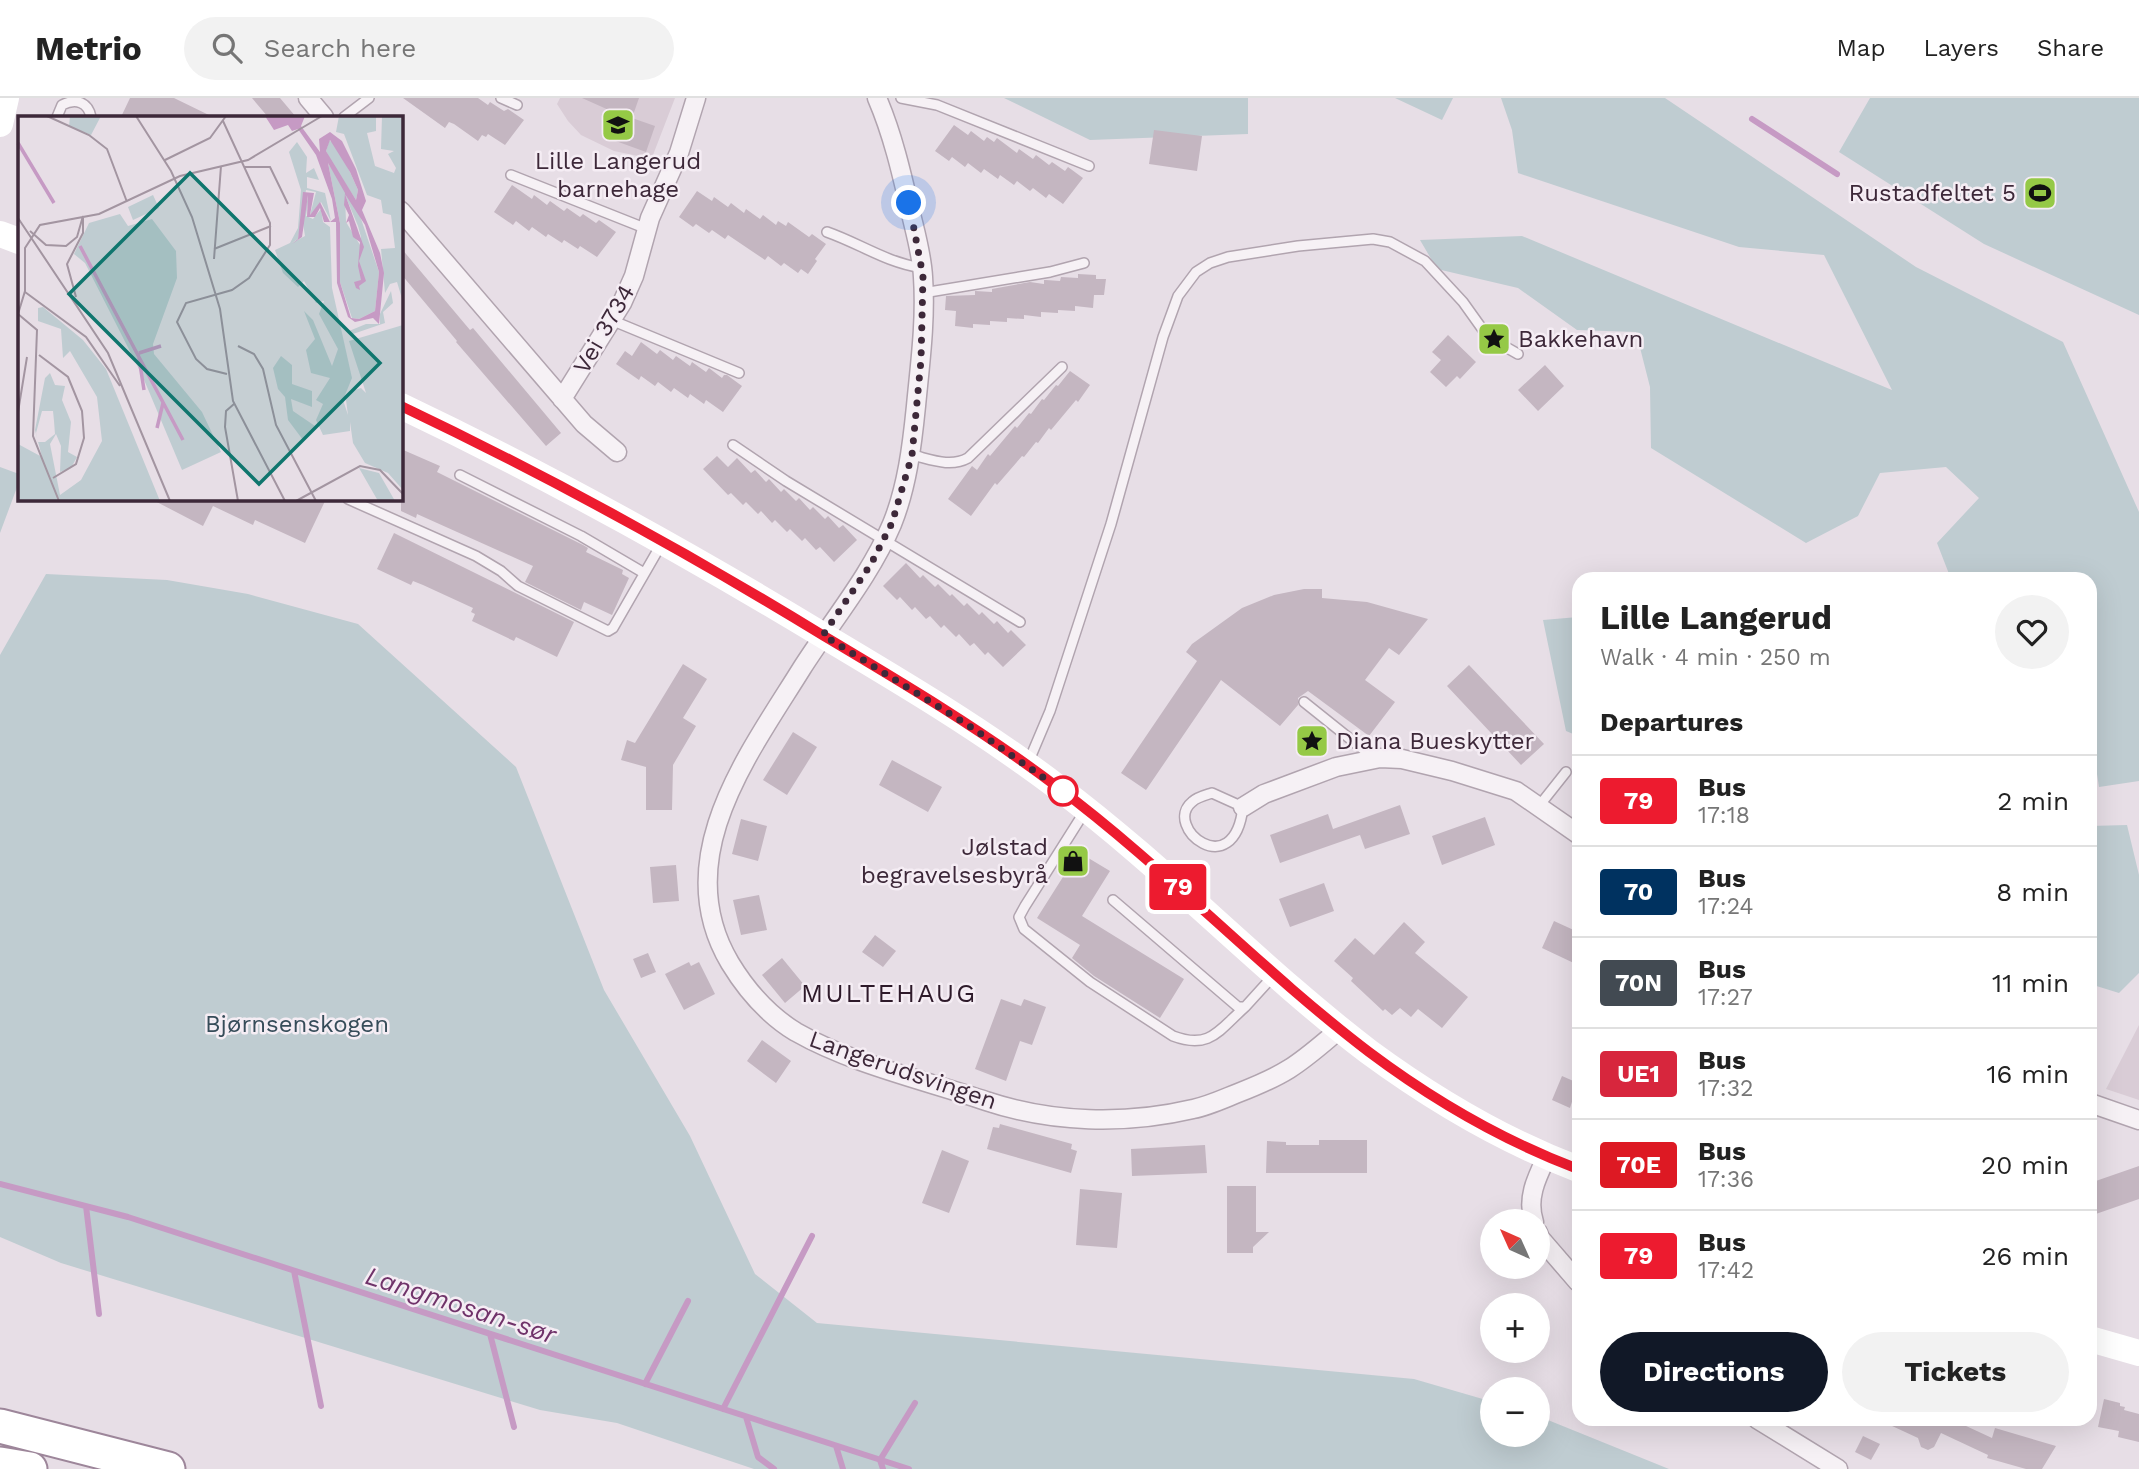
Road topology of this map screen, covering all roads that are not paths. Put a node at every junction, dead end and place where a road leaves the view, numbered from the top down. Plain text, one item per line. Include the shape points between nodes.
1 (308, 98) edge
2 (369, 98) edge
3 (501, 98) edge
4 (696, 98) edge
5 (879, 98) edge
6 (901, 98) edge
7 (3, 99) edge
8 (85, 101) edge
9 (517, 104) dead end
10 (57, 116) edge
11 (323, 116) edge
12 (345, 116) edge
13 (0, 124) edge
14 (1089, 166) dead end
15 (511, 174) dead end
16 (402, 212) edge
17 (647, 229) junction
18 (827, 232) dead end
19 (0, 234) edge
20 (18, 241) edge
21 (1084, 263) dead end
22 (922, 268) junction
23 (923, 293) junction
24 (611, 320) junction
25 (1518, 354) dead end
26 (1062, 367) dead end
27 (739, 373) dead end
28 (562, 399) junction
29 (402, 410) edge
30 (733, 445) dead end
31 (617, 452) dead end
32 (912, 455) junction
33 (460, 475) dead end
34 (350, 500) edge
35 (883, 541) junction
36 (663, 542) junction
37 (645, 573) junction
38 (1020, 622) dead end
39 (823, 635) junction
40 (1304, 702) dead end
41 (1376, 759) junction
42 (1027, 765) junction
43 (1566, 772) dead end
44 (1539, 806) junction
45 (1243, 807) junction
46 (1086, 809) junction
47 (1572, 830) edge
48 (1113, 900) dead end
49 (1275, 974) junction
50 (1245, 1007) junction
51 (1340, 1029) junction
52 (2097, 1105) edge
53 (2139, 1120) edge
54 (1547, 1156) junction
55 (1572, 1167) edge
56 (1531, 1209) edge
57 (1550, 1250) edge
58 (1572, 1275) edge
59 (2097, 1341) edge
60 (2139, 1353) edge
61 (0, 1426) edge
62 (1767, 1426) edge
63 (0, 1464) edge
64 (30, 1469) edge
65 (168, 1469) edge
66 (1838, 1469) edge

1 - 11 street
2 - 12 lane
3 - 9 lane
4 - 17 street, Vei 3734
5 - 22 street, Langerudsvingen via 899,161
6 - 14 lane via 937,105
7 - 13 main road
8 - 10 lane via 67,102
15 - 17 lane
16 - 28 street
17 - 24 street, Vei 3734 via 634,276
18 - 22 lane via 879,257
19 - 20 main road
21 - 23 lane
22 - 23 street, Langerudsvingen
23 - 32 street, Langerudsvingen
24 - 27 lane
24 - 28 street, Vei 3734
25 - 42 lane via 1488,337 1425,261 1390,242 1373,239 1298,246 1228,257 1196,272 1178,296 1163,337 1111,524 1050,711
26 - 32 lane via 960,463
28 - 31 street
29 - 36 main road via 532,471
30 - 35 lane
32 - 35 street, Langerudsvingen
33 - 37 lane
34 - 37 lane via 476,556 518,586 608,631
35 - 38 lane
35 - 39 street, Langerudsvingen
36 - 37 lane
36 - 39 main road
39 - 42 main road
39 - 51 street, Langerudsvingen via 732,786 708,857 708,896 723,952 743,986 766,1009 795,1031 877,1066 997,1104 1079,1119 1140,1118 1195,1109 1286,1071
40 - 41 lane
41 - 44 street via 1402,759 1452,771 1516,791
41 - 45 street via 1311,776
42 - 46 main road
43 - 44 lane
44 - 47 street
45 - 45 lane via 1212,793 1192,801 1186,821 1196,841 1214,847 1225,844 1241,826
46 - 49 main road
46 - 50 lane via 1019,916 1024,929 1090,982 1188,1042 1204,1042
48 - 50 lane via 1238,1007
49 - 50 lane
49 - 51 main road
51 - 54 main road via 1446,1103
52 - 53 street
54 - 55 main road
54 - 56 street via 1532,1193
57 - 58 street
59 - 60 main road
61 - 65 highway
62 - 66 street
63 - 64 highway

